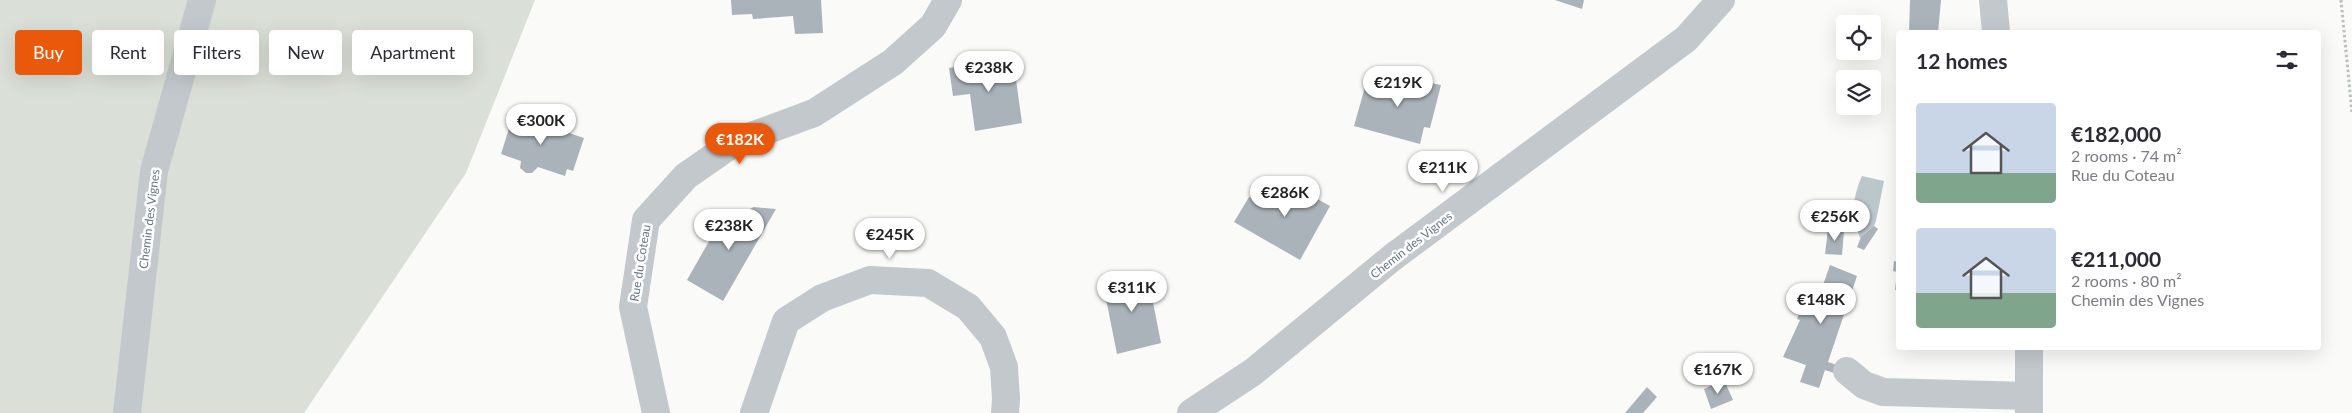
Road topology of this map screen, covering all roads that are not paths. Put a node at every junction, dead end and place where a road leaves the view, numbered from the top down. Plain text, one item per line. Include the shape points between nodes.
1 (202, 0) edge
2 (948, 0) edge
3 (1721, 0) edge
4 (1993, 0) edge
5 (1996, 30) edge
6 (2029, 350) edge
7 (1847, 371) dead end
8 (2028, 405) edge
9 (127, 413) edge
10 (656, 413) edge
11 (754, 413) edge
12 (1005, 413) edge
13 (1191, 413) edge

1 - 9 street, Chemin des Vignes via 154,171
2 - 10 street, Rue du Coteau via 933,26 893,62 814,112 735,142 686,176 646,220 633,307
3 - 13 street, Chemin des Vignes via 1686,39 1394,257 1253,372
4 - 5 street
6 - 8 street
7 - 8 street via 1864,385 1883,392
11 - 12 street via 786,321 822,298 870,280 928,283 968,307 993,337 1004,367

